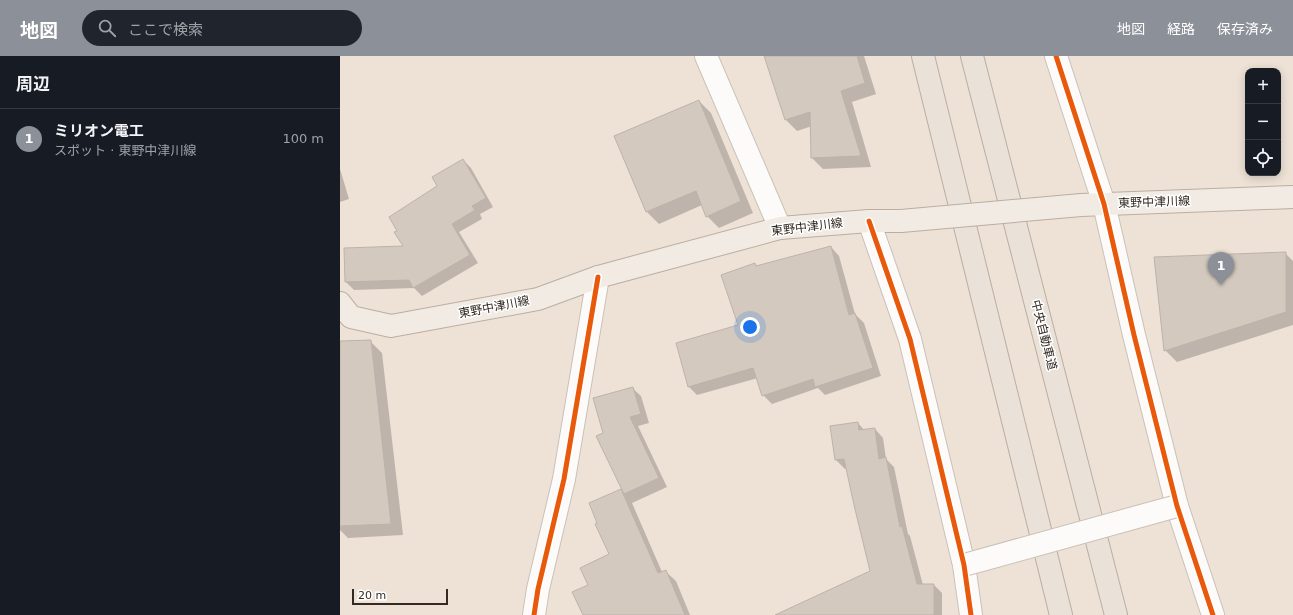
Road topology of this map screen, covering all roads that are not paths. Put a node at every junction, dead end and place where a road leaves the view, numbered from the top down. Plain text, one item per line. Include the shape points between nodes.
1 (706, 56) edge
2 (923, 56) edge
3 (972, 56) edge
4 (1056, 56) edge
5 (1293, 197) edge
6 (1104, 204) junction
7 (869, 221) junction
8 (780, 228) junction
9 (598, 277) junction
10 (344, 313) edge
11 (1177, 506) junction
12 (964, 565) junction
13 (534, 615) edge
14 (971, 615) edge
15 (1061, 615) edge
16 (1116, 615) edge
17 (1213, 615) edge

1 - 8 street
2 - 15 highway
3 - 16 highway, 中央自動車道
4 - 6 street
5 - 6 main road, 東野中津川線
6 - 7 main road, 東野中津川線, bridge via 900,221
6 - 11 street
7 - 8 main road, 東野中津川線
7 - 12 street via 910,339
8 - 9 main road, 東野中津川線
9 - 10 main road, 東野中津川線 via 538,298 391,326
9 - 13 street via 564,479
11 - 12 street, bridge
11 - 17 street
12 - 14 street

